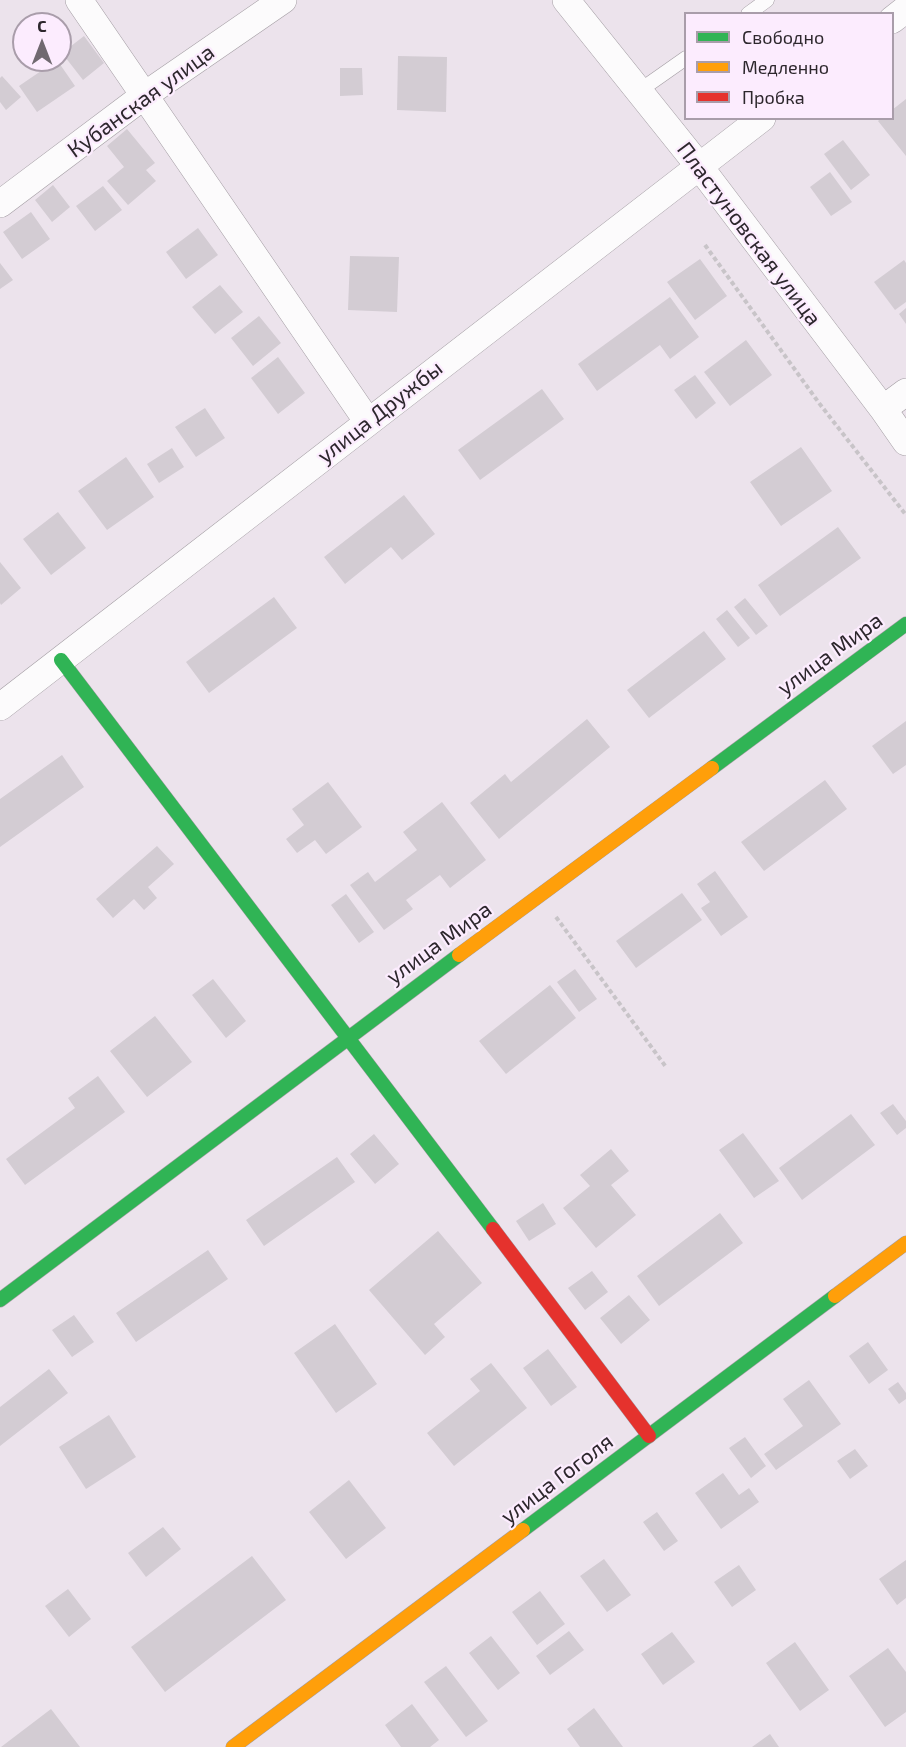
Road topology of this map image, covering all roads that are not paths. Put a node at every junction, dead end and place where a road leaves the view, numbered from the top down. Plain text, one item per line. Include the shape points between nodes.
1 (79, 0) edge
2 (283, 0) edge
3 (566, 0) edge
4 (767, 0) edge
5 (906, 9) edge
6 (751, 12) edge
7 (894, 18) edge
8 (684, 59) edge
9 (639, 91) junction
10 (145, 95) junction
11 (759, 120) edge
12 (699, 166) junction
13 (0, 204) edge
14 (906, 392) edge
15 (883, 409) junction
16 (368, 422) junction
17 (906, 442) edge
18 (906, 624) edge
19 (61, 660) junction
20 (0, 707) edge
21 (348, 1037) junction
22 (906, 1243) edge
23 (0, 1300) edge
24 (649, 1436) junction
25 (233, 1747) edge

1 - 10 street
2 - 10 street, Кубанская улица
3 - 9 street, Пластуновская улица
4 - 6 lane
5 - 7 street
8 - 9 lane
9 - 12 street, Пластуновская улица
10 - 13 street, Кубанская улица
10 - 16 street
11 - 12 street, улица Дружбы
12 - 15 street, Пластуновская улица
12 - 16 street, улица Дружбы
14 - 15 street
15 - 17 street, Пластуновская улица
16 - 19 street, улица Дружбы
18 - 21 street, улица Мира
19 - 20 street, улица Дружбы
19 - 21 street
21 - 23 street, улица Мира
21 - 24 street
22 - 24 street, улица Гоголя
24 - 25 street, улица Гоголя

